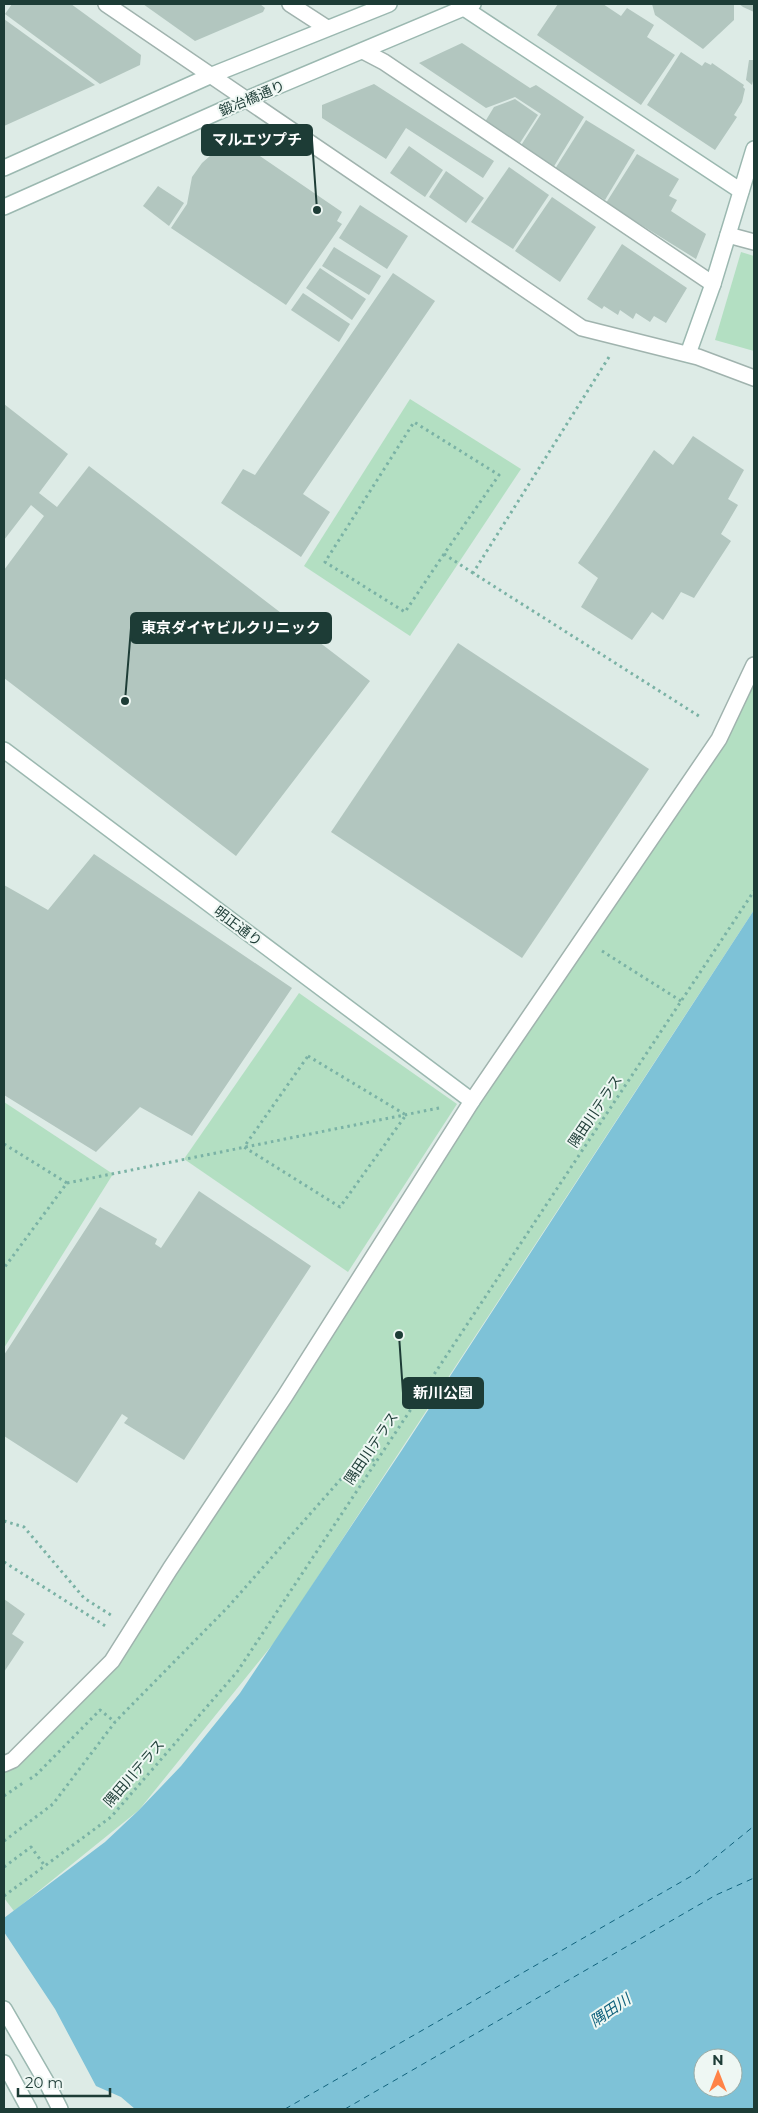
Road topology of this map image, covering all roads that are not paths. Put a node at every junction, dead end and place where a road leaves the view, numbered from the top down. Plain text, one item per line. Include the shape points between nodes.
1 (106, 4) edge
2 (290, 4) edge
3 (389, 4) edge
4 (468, 6) edge
5 (328, 28) junction
6 (362, 51) junction
7 (212, 75) junction
8 (247, 100) junction
9 (754, 149) edge
10 (4, 168) edge
11 (741, 191) junction
12 (4, 207) edge
13 (728, 235) junction
14 (754, 242) edge
15 (713, 284) junction
16 (688, 354) junction
17 (754, 378) edge
18 (754, 665) edge
19 (4, 750) edge
20 (472, 1101) junction
21 (4, 1764) edge
22 (4, 2009) edge
23 (4, 2063) edge
24 (29, 2109) edge
25 (60, 2109) edge

1 - 7 street
2 - 5 street
3 - 5 street
4 - 6 street, 鍛冶橋通り
4 - 11 street
5 - 7 street
6 - 8 street, 鍛冶橋通り
6 - 15 street via 384,62
7 - 8 street
7 - 10 street
8 - 12 street, 鍛冶橋通り
8 - 16 street via 582,328
9 - 11 street
11 - 13 street
13 - 14 street
13 - 15 street
15 - 16 street
16 - 17 street
18 - 20 street via 723,731
19 - 20 street, 明正通り
20 - 21 street via 112,1661 13,1760
22 - 25 street
23 - 24 street

